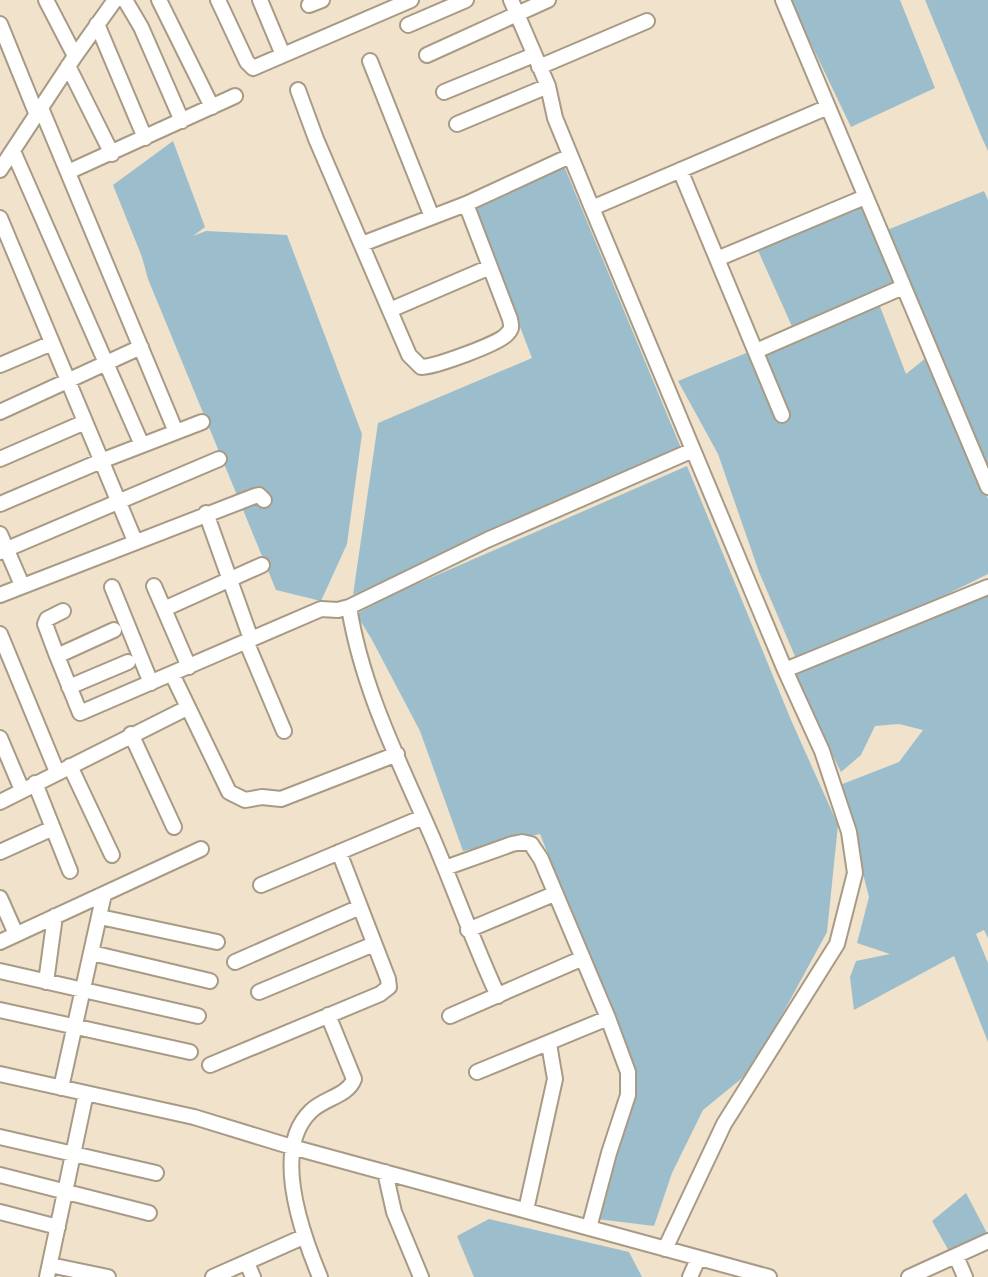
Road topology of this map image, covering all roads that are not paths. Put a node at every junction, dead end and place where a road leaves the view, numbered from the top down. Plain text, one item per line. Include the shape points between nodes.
1 (46, 0) edge
2 (115, 0) edge
3 (126, 0) edge
4 (159, 0) edge
5 (218, 0) edge
6 (260, 0) edge
7 (411, 0) edge
8 (466, 0) edge
9 (548, 0) edge
10 (783, 0) edge
11 (514, 7) edge
12 (100, 13) edge
13 (647, 21) dead end
14 (0, 24) edge
15 (408, 25) dead end
16 (283, 55) junction
17 (427, 56) dead end
18 (72, 61) junction
19 (537, 61) junction
20 (370, 62) dead end
21 (548, 86) junction
22 (298, 90) dead end
23 (444, 92) dead end
24 (236, 96) dead end
25 (212, 107) junction
26 (828, 107) junction
27 (39, 112) junction
28 (182, 121) junction
29 (457, 124) dead end
30 (145, 138) junction
31 (13, 151) junction
32 (112, 154) junction
33 (570, 156) junction
34 (0, 170) edge
35 (680, 170) junction
36 (68, 172) junction
37 (866, 197) junction
38 (466, 204) junction
39 (592, 208) junction
40 (432, 217) junction
41 (0, 218) edge
42 (362, 244) junction
43 (717, 259) junction
44 (490, 266) junction
45 (904, 287) junction
46 (390, 310) junction
47 (52, 343) junction
48 (141, 347) junction
49 (756, 351) junction
50 (107, 363) junction
51 (0, 366) edge
52 (68, 382) junction
53 (0, 412) edge
54 (782, 414) dead end
55 (85, 422) junction
56 (202, 422) dead end
57 (176, 432) junction
58 (142, 445) junction
59 (693, 450) junction
60 (0, 459) edge
61 (218, 459) dead end
62 (101, 460) junction
63 (988, 487) edge
64 (264, 500) dead end
65 (118, 503) junction
66 (0, 504) edge
67 (206, 514) junction
68 (134, 541) junction
69 (2, 545) edge
70 (262, 565) dead end
71 (229, 580) junction
72 (22, 584) junction
73 (154, 586) dead end
74 (112, 587) dead end
75 (988, 587) edge
76 (0, 594) edge
77 (344, 608) junction
78 (164, 609) junction
79 (64, 611) dead end
80 (114, 630) dead end
81 (0, 634) edge
82 (249, 640) junction
83 (57, 656) junction
84 (128, 662) dead end
85 (188, 668) junction
86 (784, 670) junction
87 (172, 674) junction
88 (151, 683) junction
89 (69, 687) junction
90 (187, 708) junction
91 (284, 730) dead end
92 (132, 734) junction
93 (0, 738) edge
94 (397, 754) junction
95 (64, 769) junction
96 (28, 786) junction
97 (0, 802) edge
98 (423, 817) junction
99 (174, 827) dead end
100 (53, 828) junction
101 (201, 850) dead end
102 (0, 852) edge
103 (339, 852) junction
104 (112, 855) dead end
105 (445, 868) junction
106 (70, 871) dead end
107 (261, 885) dead end
108 (104, 894) junction
109 (554, 894) junction
110 (0, 898) edge
111 (360, 907) junction
112 (54, 916) junction
113 (100, 917) junction
114 (468, 930) junction
115 (16, 934) junction
116 (0, 942) edge
117 (217, 942) dead end
118 (374, 944) junction
119 (92, 953) junction
120 (584, 958) junction
121 (235, 962) dead end
122 (0, 971) edge
123 (210, 981) dead end
124 (46, 982) junction
125 (83, 990) junction
126 (259, 992) dead end
127 (498, 996) junction
128 (0, 1010) edge
129 (198, 1016) dead end
130 (328, 1016) junction
131 (450, 1016) dead end
132 (608, 1018) junction
133 (75, 1026) junction
134 (549, 1044) junction
135 (190, 1052) dead end
136 (210, 1065) dead end
137 (477, 1072) dead end
138 (0, 1074) edge
139 (61, 1088) junction
140 (86, 1093) junction
141 (0, 1136) edge
142 (292, 1147) junction
143 (74, 1154) junction
144 (385, 1172) junction
145 (156, 1173) dead end
146 (0, 1175) edge
147 (66, 1191) junction
148 (526, 1210) junction
149 (0, 1212) edge
150 (149, 1213) dead end
151 (58, 1227) junction
152 (589, 1228) junction
153 (303, 1237) junction
154 (988, 1241) edge
155 (665, 1249) junction
156 (956, 1256) junction
157 (698, 1258) junction
158 (250, 1270) edge
159 (49, 1271) edge
160 (736, 1273) edge
161 (108, 1277) edge
162 (213, 1277) edge
163 (320, 1277) edge
164 (421, 1277) edge
165 (690, 1277) edge
166 (769, 1277) edge
167 (909, 1277) edge
168 (965, 1277) edge

1 - 18 street
2 - 12 street
3 - 28 street
4 - 25 street
5 - 16 street via 249,66
6 - 16 street
7 - 16 street
8 - 15 street
9 - 11 street
10 - 26 street
11 - 17 street
11 - 19 street
12 - 18 street
12 - 30 street
13 - 19 street
14 - 27 street
18 - 27 street
18 - 32 street
19 - 21 street
19 - 23 street
20 - 40 street
21 - 29 street
21 - 33 street
22 - 42 street
24 - 25 street
25 - 28 street
26 - 35 street
26 - 37 street
27 - 31 street
27 - 36 street
28 - 30 street
30 - 32 street
31 - 34 street
31 - 50 street
32 - 36 street
33 - 38 street
33 - 39 street
35 - 39 street
35 - 43 street
36 - 48 street
37 - 43 street
37 - 45 street
38 - 40 street
38 - 44 street
39 - 59 street
40 - 42 street
41 - 47 street
42 - 46 street
43 - 49 street
44 - 46 street
44 - 46 street via 512,325 494,342 421,367
45 - 49 street
45 - 63 street
47 - 51 street
47 - 52 street
48 - 50 street
48 - 57 street
49 - 54 street
50 - 52 street
50 - 58 street
52 - 53 street
52 - 55 street
55 - 60 street
55 - 62 street
56 - 57 street
57 - 58 street
58 - 62 street
59 - 77 street
59 - 86 street
61 - 65 street
62 - 65 street
62 - 66 street
64 - 67 street via 256,496
65 - 68 street
65 - 69 street
67 - 68 street
67 - 71 street
68 - 72 street
69 - 72 street
70 - 71 street
71 - 78 street
71 - 82 street
72 - 76 street
73 - 78 street
74 - 88 street
75 - 86 street
77 - 82 street via 321,609
77 - 94 street
78 - 85 street
79 - 83 street via 45,624
80 - 83 street
81 - 95 street
82 - 85 street
82 - 91 street
83 - 89 street
84 - 89 street
85 - 87 street
86 - 155 street via 822,752 855,873 837,944 724,1124
87 - 88 street
87 - 90 street
88 - 89 street via 81,713
90 - 92 street
90 - 94 street via 229,792 245,800 281,799
92 - 95 street
92 - 99 street
93 - 96 street
94 - 98 street
95 - 96 street
95 - 104 street
96 - 97 street
96 - 100 street
98 - 103 street
98 - 105 street
100 - 102 street
100 - 106 street
101 - 108 street
103 - 107 street
103 - 111 street
105 - 109 street via 527,842
105 - 114 street
108 - 112 street
108 - 113 street
109 - 114 street
109 - 120 street
110 - 115 street
111 - 118 street
111 - 121 street
112 - 115 street
112 - 124 street
113 - 117 street
113 - 119 street
114 - 127 street
115 - 116 street
118 - 126 street
118 - 130 street via 388,987
119 - 123 street
119 - 125 street
120 - 127 street
120 - 132 street
122 - 124 street
124 - 125 street
125 - 129 street
125 - 133 street
127 - 131 street
128 - 133 street
130 - 136 street
130 - 142 street via 353,1084 309,1112
132 - 134 street
132 - 152 street via 628,1072 628,1095
133 - 135 street
133 - 139 street
134 - 137 street
134 - 148 street via 555,1080
138 - 139 street
139 - 140 street
140 - 142 street
140 - 143 street
141 - 143 street
142 - 144 street
142 - 153 street
143 - 145 street
143 - 147 street
144 - 148 street
144 - 164 street
146 - 147 street
147 - 150 street
147 - 151 street
148 - 152 street
149 - 151 street
151 - 159 street
152 - 155 street
153 - 158 street
153 - 163 street
154 - 156 street
155 - 157 street
156 - 167 street
156 - 168 street
157 - 160 street
157 - 165 street
158 - 162 street
159 - 161 street
160 - 166 street

